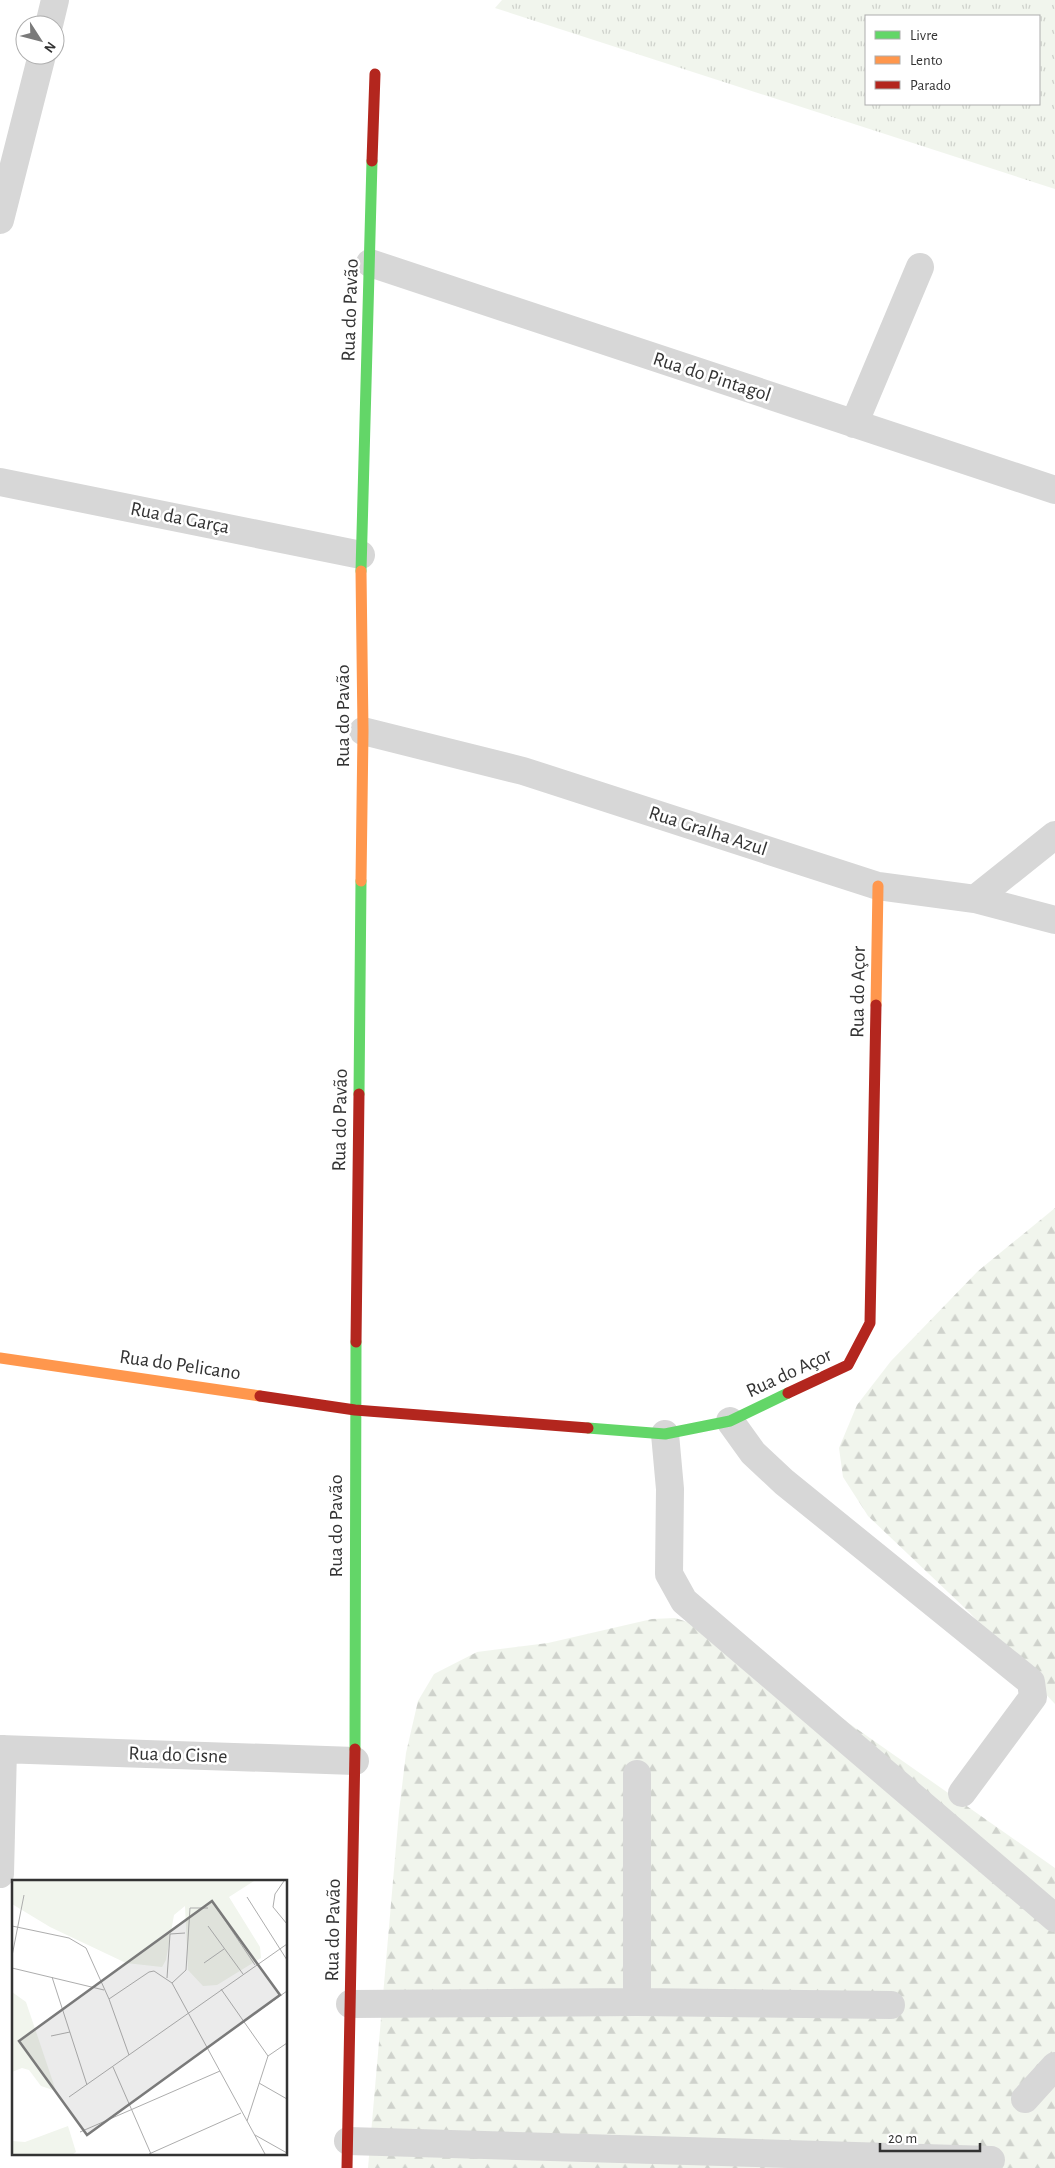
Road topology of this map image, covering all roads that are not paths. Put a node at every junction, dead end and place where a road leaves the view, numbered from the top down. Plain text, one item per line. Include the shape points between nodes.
1 (55, 0) edge
2 (51, 15) edge
3 (39, 65) edge
4 (375, 74) dead end
5 (0, 220) edge
6 (370, 263) junction
7 (920, 267) dead end
8 (854, 424) junction
9 (0, 482) edge
10 (1055, 490) edge
11 (361, 555) junction
12 (363, 731) junction
13 (1055, 835) edge
14 (878, 886) junction
15 (975, 900) junction
16 (1055, 920) edge
17 (0, 1358) edge
18 (355, 1410) junction
19 (730, 1421) junction
20 (665, 1434) junction
21 (1, 1749) edge
22 (355, 1762) junction
23 (637, 1774) dead end
24 (962, 1793) dead end
25 (0, 1874) edge
26 (1055, 1918) edge
27 (637, 2002) junction
28 (350, 2004) junction
29 (891, 2005) dead end
30 (1055, 2066) edge
31 (1026, 2099) dead end
32 (348, 2141) junction
33 (991, 2160) dead end
34 (347, 2168) edge

1 - 2 street
3 - 5 street
4 - 6 street, Rua do Pavão
6 - 8 street, Rua do Pintagol
6 - 11 street, Rua do Pavão
7 - 8 street
8 - 10 street, Rua do Pintagol
9 - 11 street, Rua da Garça
11 - 12 street, Rua do Pavão
12 - 14 street, Rua Gralha Azul via 523,771
12 - 18 street, Rua do Pavão
13 - 15 street
14 - 15 street, Rua Gralha Azul
14 - 19 street, Rua do Açor via 870,1323 848,1365
15 - 16 street, Rua Gralha Azul
17 - 18 street, Rua do Pelicano
18 - 20 street, Rua do Açor
18 - 22 street, Rua do Pavão
19 - 20 street, Rua do Açor
19 - 24 street via 753,1453 784,1482 1032,1682 1034,1697
20 - 26 street via 670,1489 669,1574 684,1601
21 - 22 street, Rua do Cisne
21 - 25 street
22 - 28 street, Rua do Pavão
23 - 27 street
27 - 28 street
27 - 29 street
28 - 32 street, Rua do Pavão
30 - 31 street
32 - 33 street
32 - 34 street, Rua do Pavão

